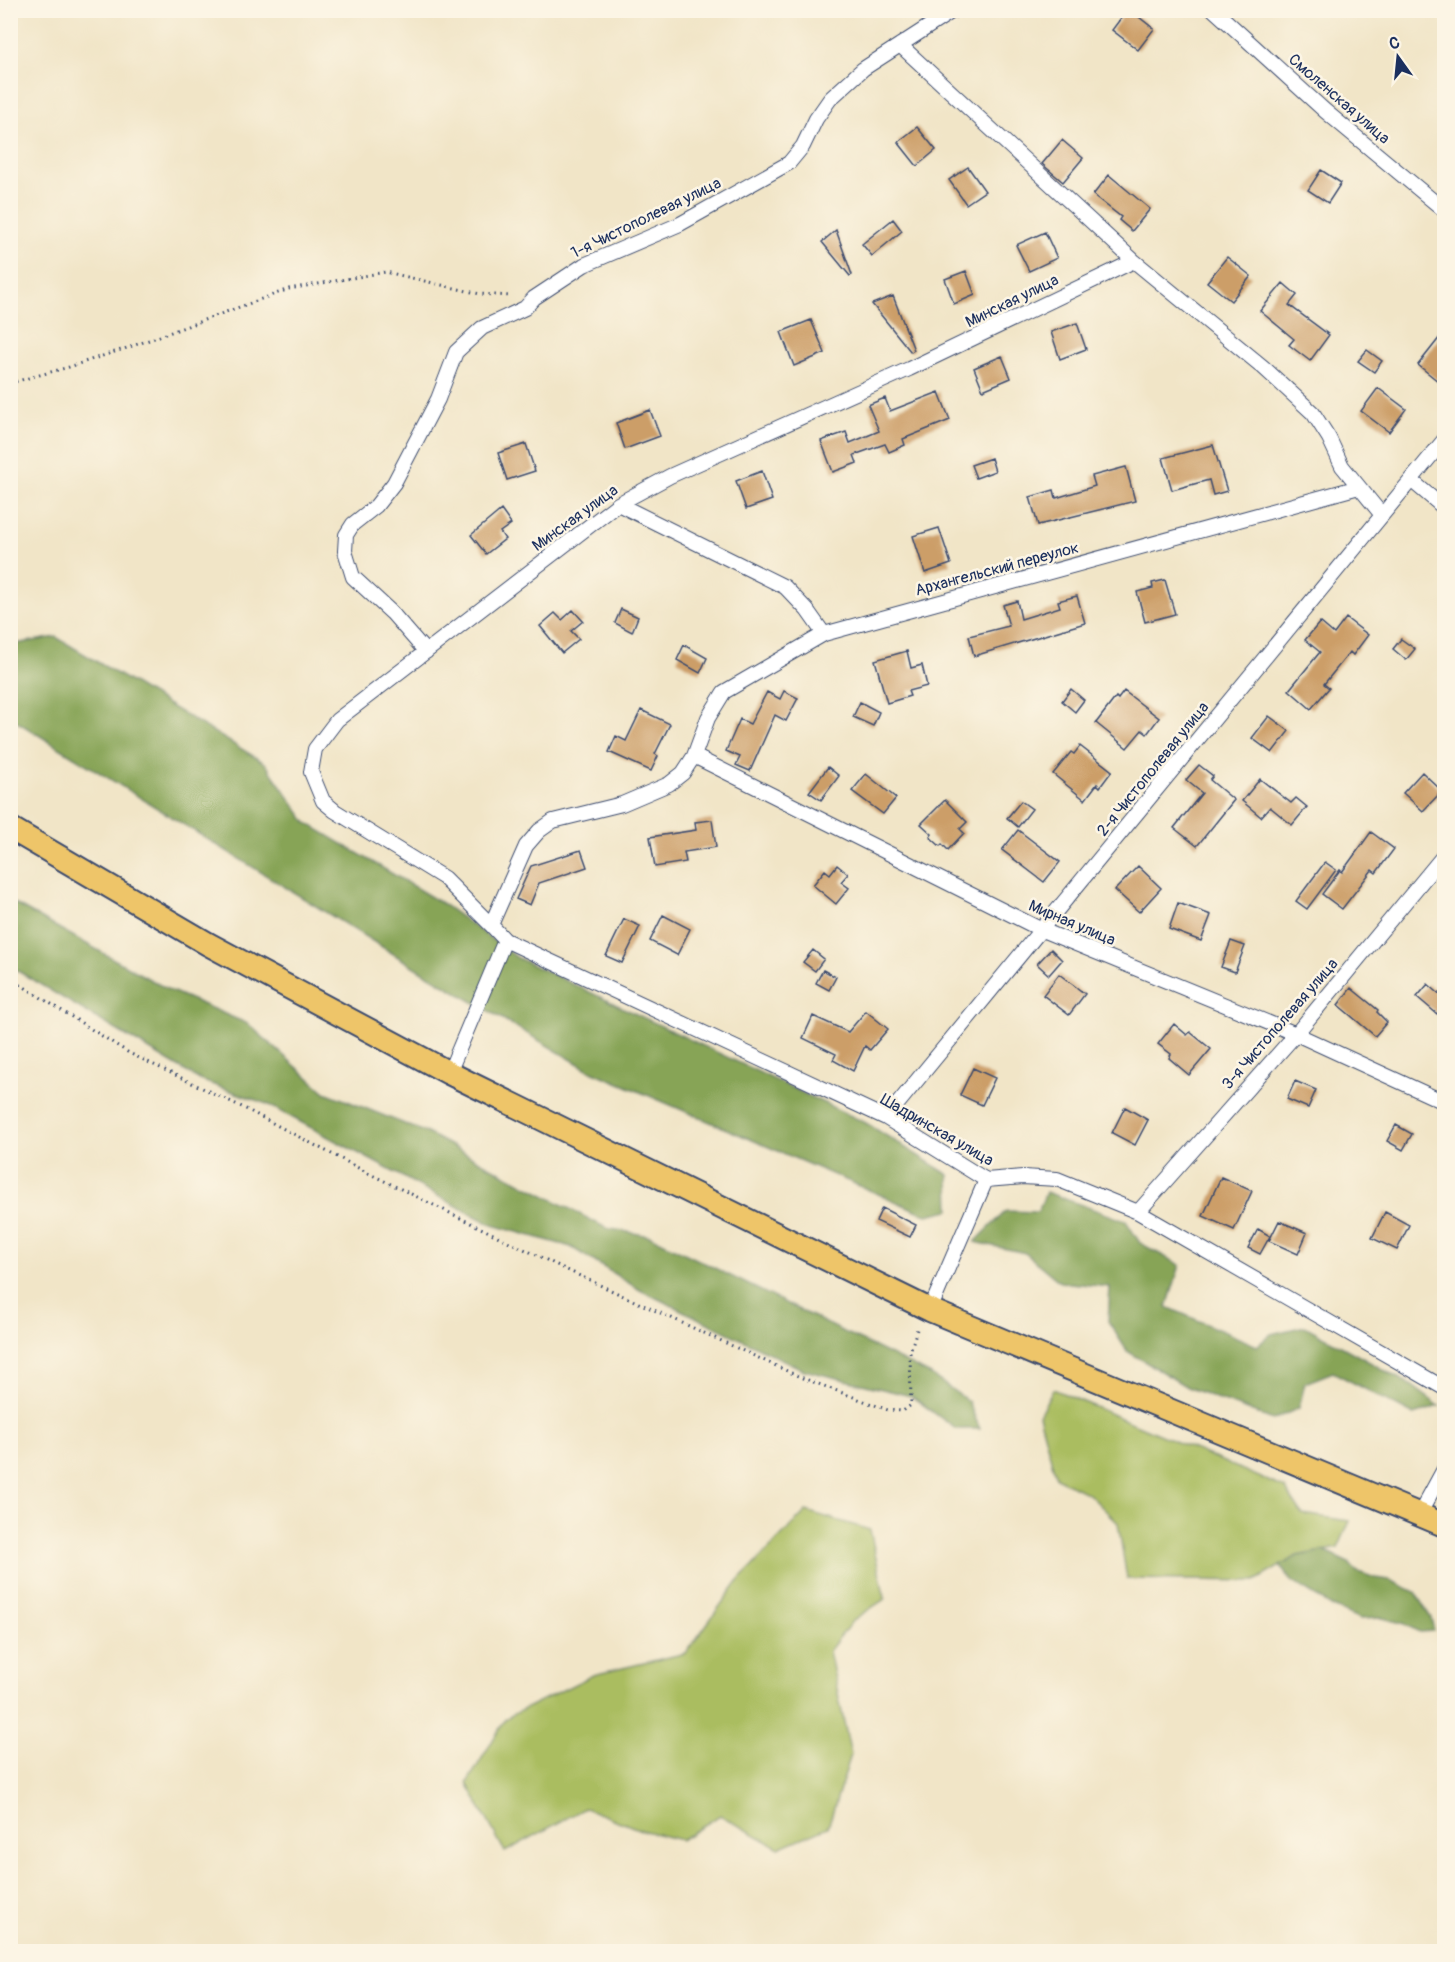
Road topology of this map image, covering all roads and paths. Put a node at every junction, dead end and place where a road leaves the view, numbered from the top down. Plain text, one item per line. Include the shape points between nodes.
1 (954, 10) edge
2 (1214, 10) edge
3 (900, 45) junction
4 (1444, 210) edge
5 (1134, 261) junction
6 (534, 298) junction
7 (10, 383) edge
8 (1444, 440) edge
9 (1411, 480) junction
10 (1359, 487) junction
11 (618, 504) junction
12 (1444, 508) edge
13 (1382, 515) junction
14 (824, 634) junction
15 (426, 652) junction
16 (694, 756) junction
17 (10, 828) edge
18 (1444, 855) edge
19 (1439, 872) edge
20 (491, 926) junction
21 (1042, 930) junction
22 (505, 940) junction
23 (10, 978) edge
24 (1296, 1034) junction
25 (449, 1073) junction
26 (1444, 1102) edge
27 (886, 1118) junction
28 (986, 1180) junction
29 (1138, 1212) junction
30 (930, 1310) junction
31 (1444, 1388) edge
32 (1444, 1469) edge
33 (1419, 1515) junction
34 (1444, 1525) edge

1 - 3 street, 1-я Чистополевая улица
2 - 4 street, Смоленская улица via 1325,111
3 - 5 street
3 - 6 street, 1-я Чистополевая улица via 863,69 830,99 789,163 680,224 584,265
5 - 10 street via 1313,413 1342,466
5 - 11 street, Минская улица via 909,369 670,476
6 - 7 path via 480,294 387,272 289,288 69,368
6 - 15 street, 1-я Чистополевая улица via 525,308 482,328 456,351 438,399 394,483 346,535 345,551 353,577
8 - 9 street, 2-я Чистополевая улица
9 - 12 street
9 - 13 street, 2-я Чистополевая улица
10 - 13 street
10 - 14 street, Архангельский переулок
11 - 14 street via 785,587
11 - 15 street, Минская улица
13 - 21 street, 2-я Чистополевая улица
14 - 16 street, Архангельский переулок via 724,692 708,718
15 - 20 street, Минская улица via 336,720 315,749 311,772 323,801 444,878
16 - 20 street, Архангельский переулок via 683,773 669,784 622,804 554,821 539,831 526,846
16 - 21 street, Мирная улица
17 - 25 main road via 208,944
18 - 19 street, 3-я Чистополевая улица
19 - 24 street, 3-я Чистополевая улица
20 - 22 street, Шадринская улица
21 - 24 street, Мирная улица
21 - 27 street, 2-я Чистополевая улица
22 - 25 street
22 - 27 street, Шадринская улица
23 - 30 path via 129,1053 368,1173 789,1372 888,1410 903,1412 911,1405 910,1352 917,1327
24 - 26 street, Мирная улица
24 - 29 street, 3-я Чистополевая улица
25 - 30 main road
27 - 28 street, Шадринская улица
28 - 29 street, Шадринская улица via 1057,1179
28 - 30 street
29 - 31 street, Шадринская улица
30 - 33 main road
32 - 33 street
33 - 34 main road

